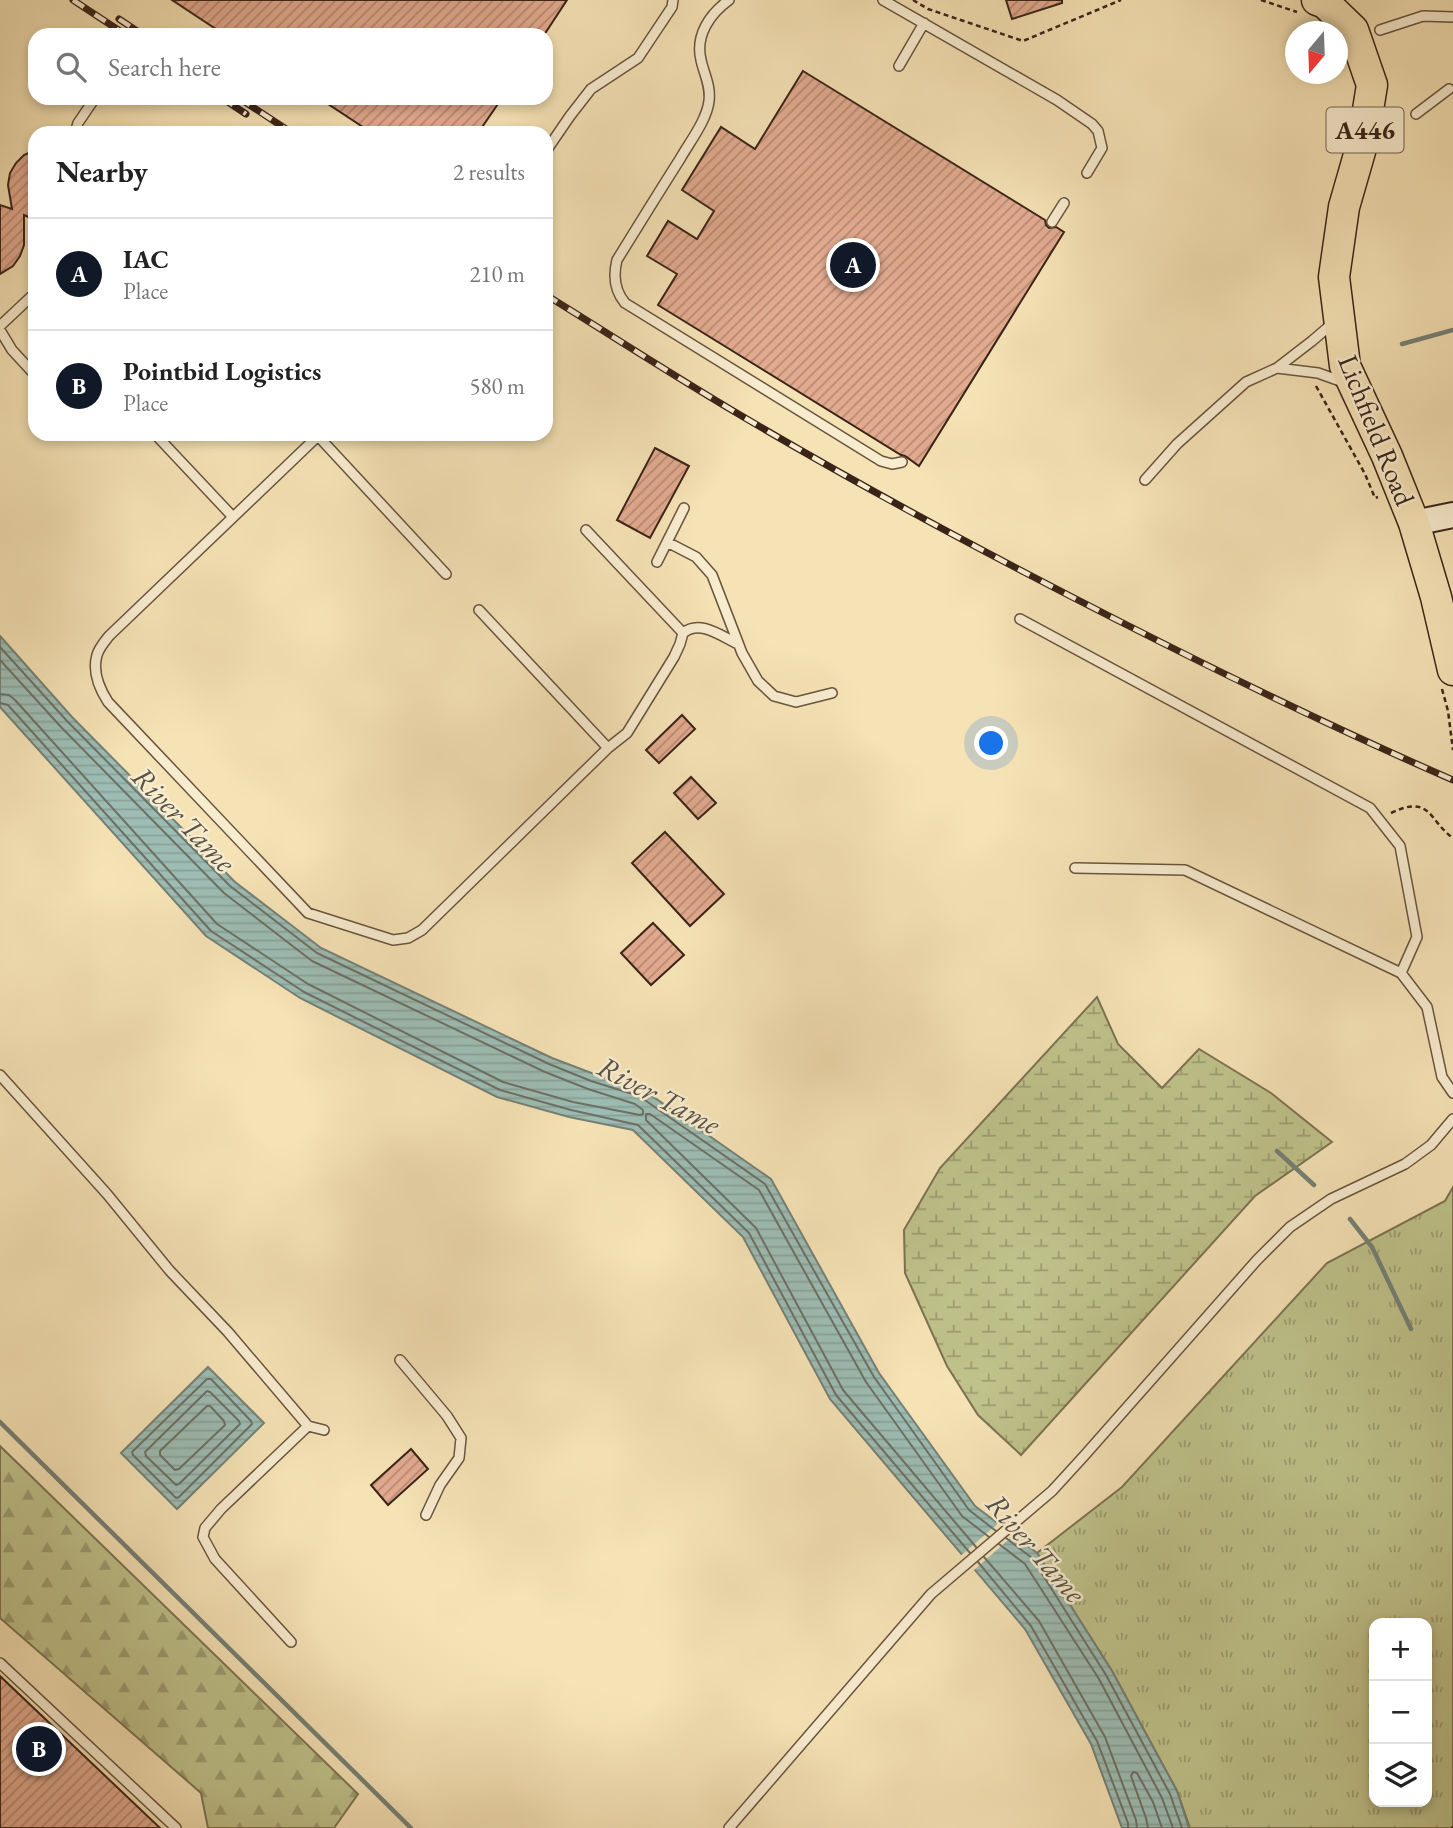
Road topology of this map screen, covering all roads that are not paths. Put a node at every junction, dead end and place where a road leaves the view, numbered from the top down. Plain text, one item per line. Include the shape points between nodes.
1 (673, 0) edge
2 (729, 0) edge
3 (883, 0) edge
4 (719, 4) edge
5 (1311, 7) edge
6 (1453, 18) edge
7 (924, 23) junction
8 (1380, 30) dead end
9 (899, 66) dead end
10 (1449, 89) dead end
11 (90, 105) edge
12 (1416, 114) dead end
13 (77, 126) edge
14 (553, 141) edge
15 (1087, 173) dead end
16 (1064, 203) dead end
17 (1052, 222) dead end
18 (28, 300) edge
19 (1339, 317) junction
20 (0, 328) edge
21 (28, 367) edge
22 (1277, 368) junction
23 (1355, 387) junction
24 (162, 441) edge
25 (313, 441) edge
26 (324, 441) edge
27 (902, 462) dead end
28 (1145, 480) dead end
29 (684, 509) dead end
30 (1453, 515) edge
31 (233, 517) junction
32 (1414, 523) junction
33 (586, 530) dead end
34 (667, 542) junction
35 (657, 562) dead end
36 (446, 574) dead end
37 (479, 610) dead end
38 (1020, 619) dead end
39 (683, 633) junction
40 (738, 644) junction
41 (1453, 670) edge
42 (832, 693) dead end
43 (608, 748) junction
44 (1075, 868) dead end
45 (1401, 973) junction
46 (0, 1075) edge
47 (1453, 1093) edge
48 (1453, 1119) edge
49 (400, 1360) dead end
50 (308, 1426) junction
51 (324, 1430) dead end
52 (426, 1515) dead end
53 (291, 1642) dead end
54 (0, 1663) edge
55 (176, 1828) edge
56 (729, 1828) edge

1 - 14 lane via 638,58 591,89
2 - 4 lane
3 - 7 lane
4 - 27 lane via 699,42 709,103 617,260 618,295 880,461
5 - 19 highway, Lichfield Road / A446 via 1325,3 1353,30 1372,85 1337,254 1334,277
6 - 8 lane via 1423,16
7 - 9 lane
7 - 15 lane via 1092,124 1102,148
10 - 12 lane
11 - 13 lane
16 - 17 lane
18 - 20 lane
19 - 22 lane
19 - 23 highway, Lichfield Road / A446 via 1345,366
20 - 21 lane
22 - 23 lane via 1318,373
22 - 28 lane via 1246,382 1177,444
23 - 32 highway, Lichfield Road / A446
24 - 31 lane
25 - 31 lane
26 - 36 lane
29 - 34 lane
30 - 32 main road
31 - 43 lane via 109,636 97,653 98,687 308,914 393,940 408,938 422,930
32 - 41 highway, Lichfield Road / A446
33 - 39 lane
34 - 35 lane
34 - 40 lane via 696,557 712,575
37 - 43 lane
38 - 45 lane via 1370,808 1400,846 1417,937
39 - 40 lane via 701,626
39 - 43 lane via 674,657 627,733
40 - 42 lane via 758,681 774,696 796,702
44 - 45 lane via 1185,870
45 - 47 lane via 1427,1007 1442,1077
46 - 50 lane
48 - 56 lane via 1431,1145 1405,1164 1331,1199 1290,1227 1052,1491 931,1594
49 - 52 lane via 461,1438 459,1458
50 - 51 lane
50 - 53 lane via 221,1509 203,1537 215,1559
54 - 55 lane

